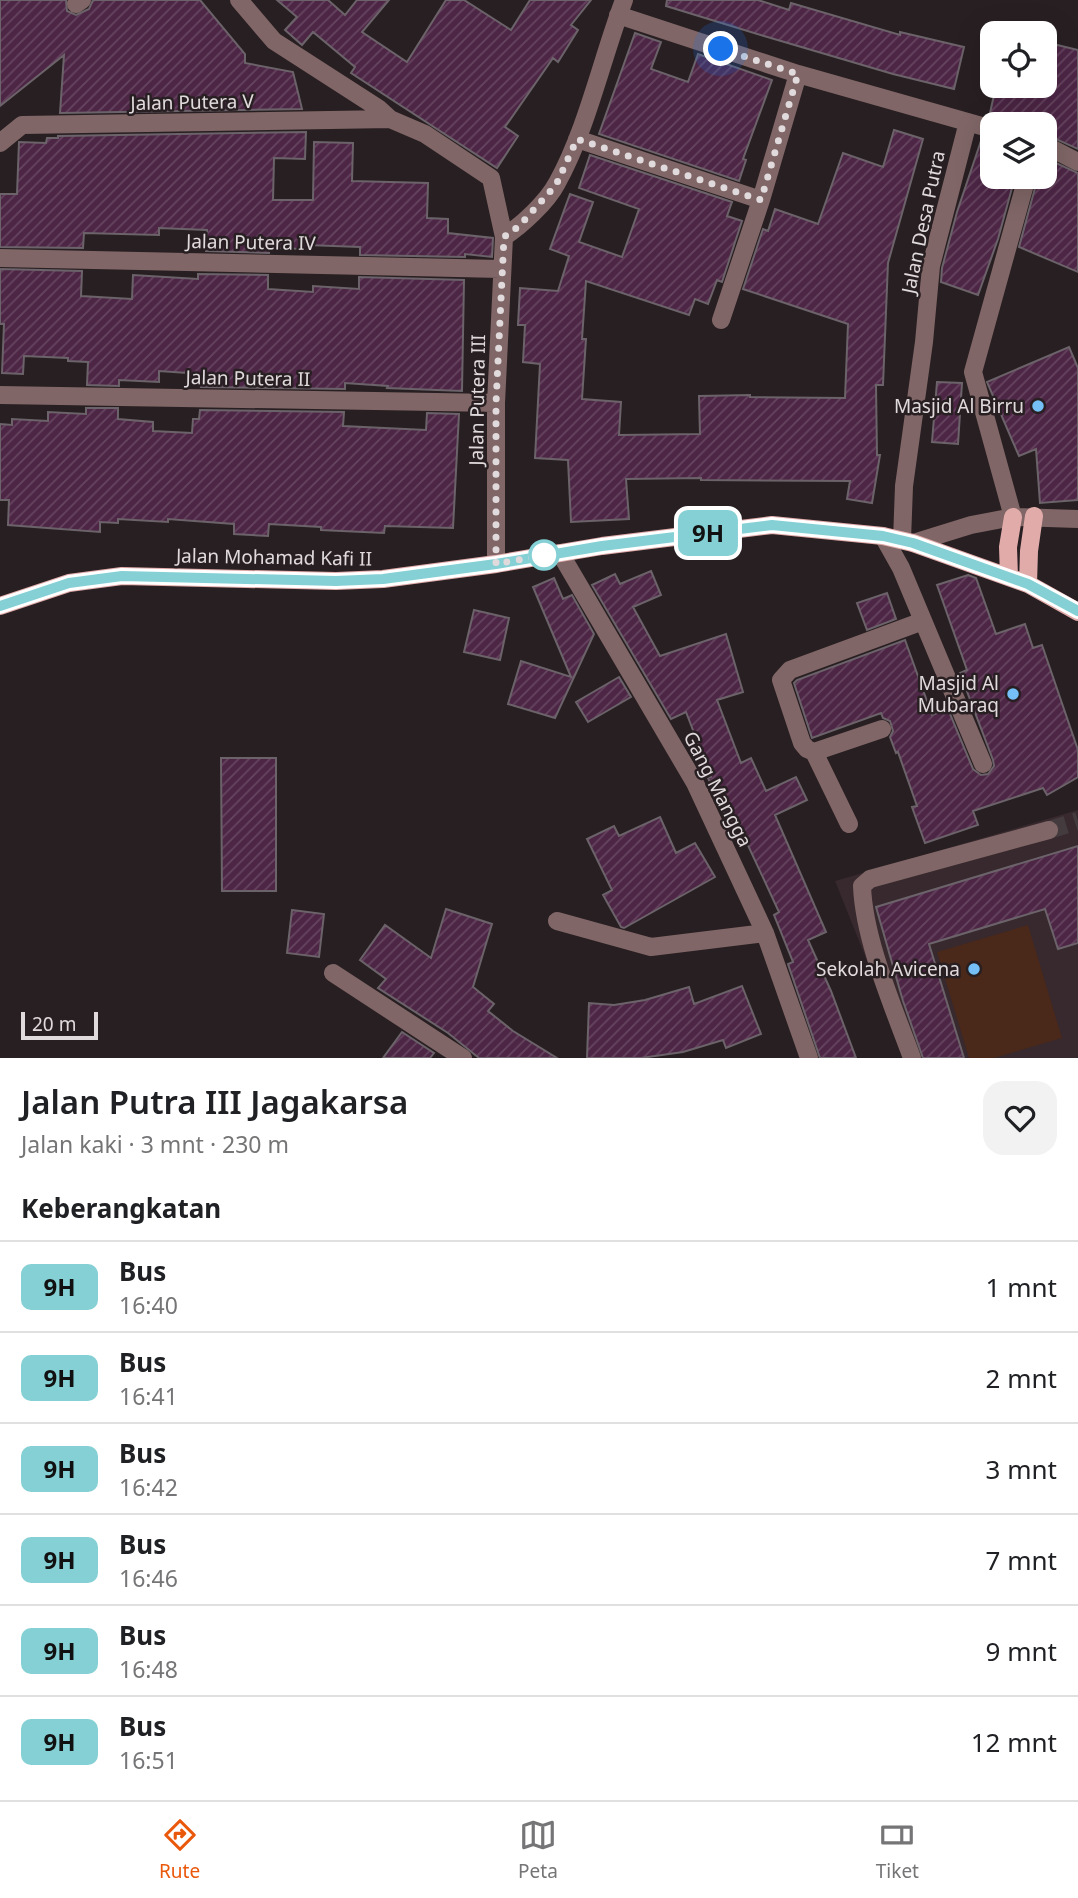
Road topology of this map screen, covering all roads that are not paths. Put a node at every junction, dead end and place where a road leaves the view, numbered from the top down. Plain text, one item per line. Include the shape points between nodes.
1 (239, 0) edge
2 (621, 8) edge
3 (798, 74) junction
4 (390, 119) junction
5 (968, 122) junction
6 (980, 126) edge
7 (1, 138) edge
8 (577, 139) junction
9 (1057, 151) edge
10 (1078, 162) edge
11 (1024, 189) edge
12 (761, 200) junction
13 (504, 237) junction
14 (0, 258) edge
15 (501, 269) junction
16 (721, 320) dead end
17 (0, 395) edge
18 (496, 403) junction
19 (1034, 516) junction
20 (1013, 517) junction
21 (1078, 519) edge
22 (883, 536) junction
23 (908, 541) junction
24 (560, 553) junction
25 (496, 564) junction
26 (1009, 577) junction
27 (1028, 584) junction
28 (0, 606) edge
29 (1078, 611) edge
30 (923, 621) junction
31 (882, 729) dead end
32 (814, 752) junction
33 (983, 764) dead end
34 (849, 824) dead end
35 (1049, 830) tunnel mouth
36 (557, 921) dead end
37 (765, 933) junction
38 (333, 973) dead end
39 (463, 1058) edge
40 (809, 1058) edge
41 (912, 1058) edge

1 - 4 street via 274,41
2 - 3 street
2 - 8 street
3 - 5 street
3 - 12 street
4 - 7 street, Jalan Putera V via 22,125
4 - 13 street, Jalan Putera III via 425,134 491,177
5 - 6 street
5 - 23 street, Jalan Desa Putra via 931,266 904,486
8 - 12 street
8 - 13 street via 556,185
9 - 10 street
11 - 20 street via 972,372
12 - 16 street
13 - 15 street, Jalan Putera III
14 - 15 street, Jalan Putera IV
15 - 18 street, Jalan Putera III
17 - 18 street, Jalan Putera II
18 - 25 street, Jalan Putera III
19 - 20 street
19 - 21 street
19 - 27 main road
20 - 23 street
20 - 26 main road
22 - 23 main road, Jalan Mohamad Kafi II
22 - 24 main road, Jalan Mohamad Kafi II via 772,525
22 - 30 street
23 - 26 main road, Jalan Mohamad Kafi II
24 - 25 main road, Jalan Mohamad Kafi II
24 - 37 street, Gang Mangga via 695,783
25 - 28 main road, Jalan Mohamad Kafi II via 336,581 122,576 69,583
26 - 27 main road, Jalan Mohamad Kafi II
27 - 29 main road, Jalan Mohamad Kafi II
30 - 32 street via 782,676 802,743
30 - 33 street
31 - 32 street
32 - 34 street
35 - 41 street via 870,879 862,886 863,911
36 - 37 street via 651,947
37 - 40 street, Gang Mangga
38 - 39 street

